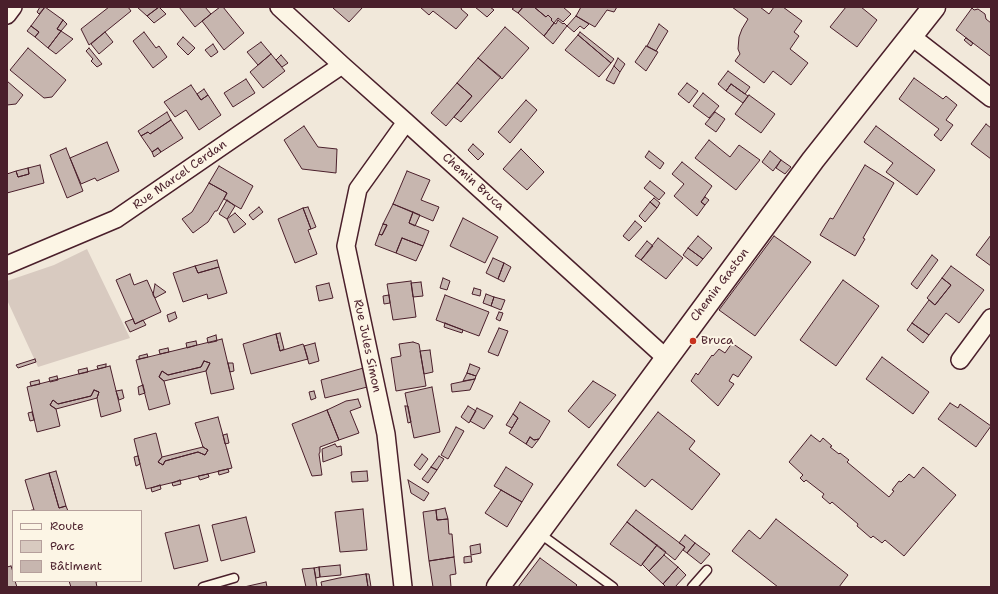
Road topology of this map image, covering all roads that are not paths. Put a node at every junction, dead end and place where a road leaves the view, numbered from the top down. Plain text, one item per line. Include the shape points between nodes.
1 (14, 7) edge
2 (279, 7) edge
3 (934, 7) edge
4 (7, 15) edge
5 (911, 36) junction
6 (342, 65) junction
7 (991, 98) edge
8 (406, 122) junction
9 (7, 265) edge
10 (991, 318) edge
11 (666, 358) junction
12 (960, 360) dead end
13 (538, 532) junction
14 (707, 570) dead end
15 (234, 578) dead end
16 (203, 587) edge
17 (403, 587) edge
18 (498, 587) edge
19 (613, 587) edge
20 (692, 587) edge

1 - 4 street
2 - 6 street, Chemin Bruca
3 - 5 street, Chemin Gaston
5 - 7 street
5 - 11 street, Chemin Gaston via 813,160
6 - 8 street, Chemin Bruca
6 - 9 street, Rue Marcel Cerdan via 116,219
8 - 11 street, Chemin Bruca
8 - 17 street, Rue Jules Simon via 358,189 346,246 386,434
10 - 12 street
11 - 13 street, Chemin Gaston
13 - 18 street, Chemin Gaston
13 - 19 lane
14 - 20 lane
15 - 16 lane

